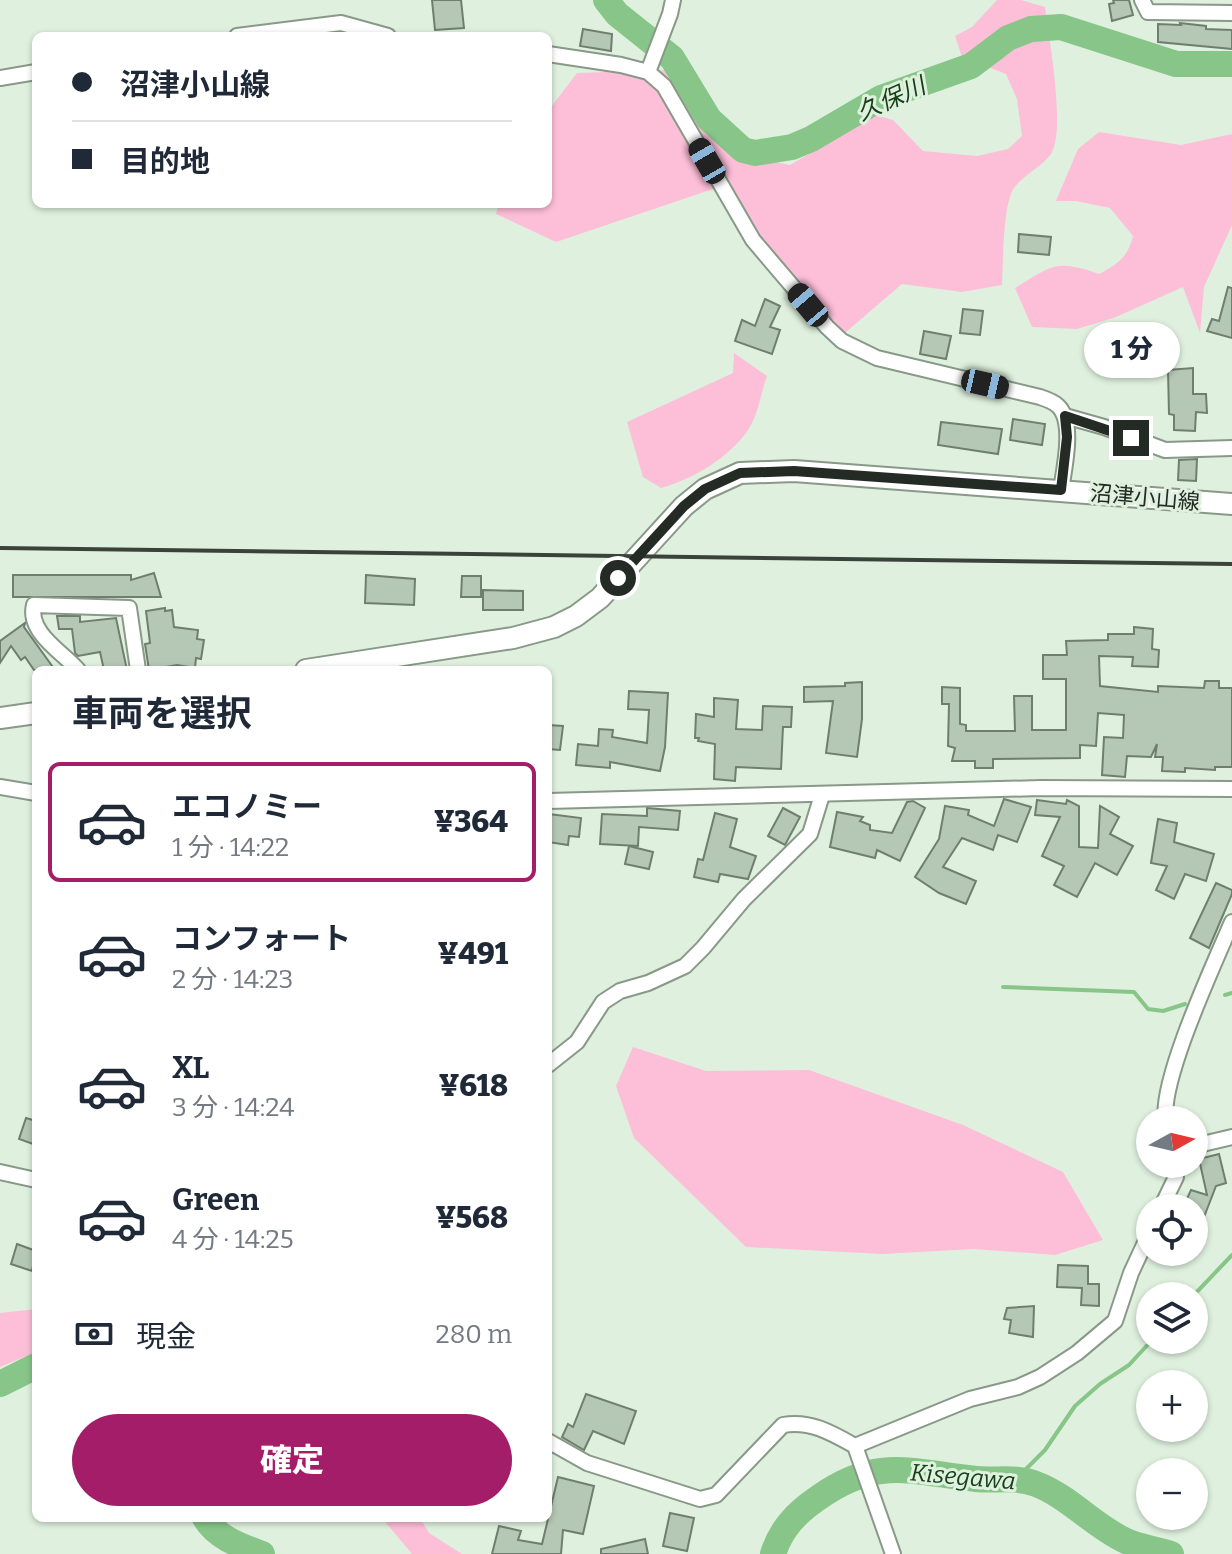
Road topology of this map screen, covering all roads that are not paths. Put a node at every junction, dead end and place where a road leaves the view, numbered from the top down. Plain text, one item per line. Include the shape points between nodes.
1 (673, 0) edge
2 (1142, 0) edge
3 (1232, 13) edge
4 (269, 32) edge
5 (374, 32) edge
6 (552, 55) edge
7 (649, 71) junction
8 (32, 73) edge
9 (0, 78) edge
10 (1065, 416) junction
11 (1232, 448) edge
12 (1061, 490) junction
13 (1232, 504) edge
14 (73, 666) edge
15 (137, 666) edge
16 (331, 666) edge
17 (32, 714) edge
18 (0, 718) edge
19 (0, 787) edge
20 (1232, 789) edge
21 (32, 792) edge
22 (822, 795) junction
23 (552, 801) edge
24 (1232, 922) edge
25 (552, 1062) edge
26 (1165, 1106) edge
27 (1232, 1137) edge
28 (1208, 1143) edge
29 (0, 1172) edge
30 (32, 1179) edge
31 (1136, 1262) edge
32 (552, 1443) edge
33 (857, 1450) junction
34 (893, 1554) edge

1 - 7 street
2 - 3 street via 1148,12
4 - 5 street via 341,23
6 - 7 street
7 - 10 street via 664,86 753,240 842,341 877,358 1040,397
8 - 9 street
10 - 11 street via 1165,450
10 - 12 street
12 - 13 main road, 沼津小山線
12 - 16 main road, 沼津小山線 via 794,471 740,473 705,489 600,598 554,627
14 - 15 street via 34,622 34,605 129,608
17 - 18 main road
19 - 21 street
20 - 22 street
22 - 23 street
22 - 25 street via 810,834 685,966 603,1002 577,1042
24 - 26 street via 1173,1072
27 - 28 street
29 - 30 street
31 - 33 street via 1115,1321 1077,1353 1018,1387 970,1399
32 - 33 street via 587,1463 700,1499 716,1495 783,1425 797,1422 823,1429
33 - 34 street

